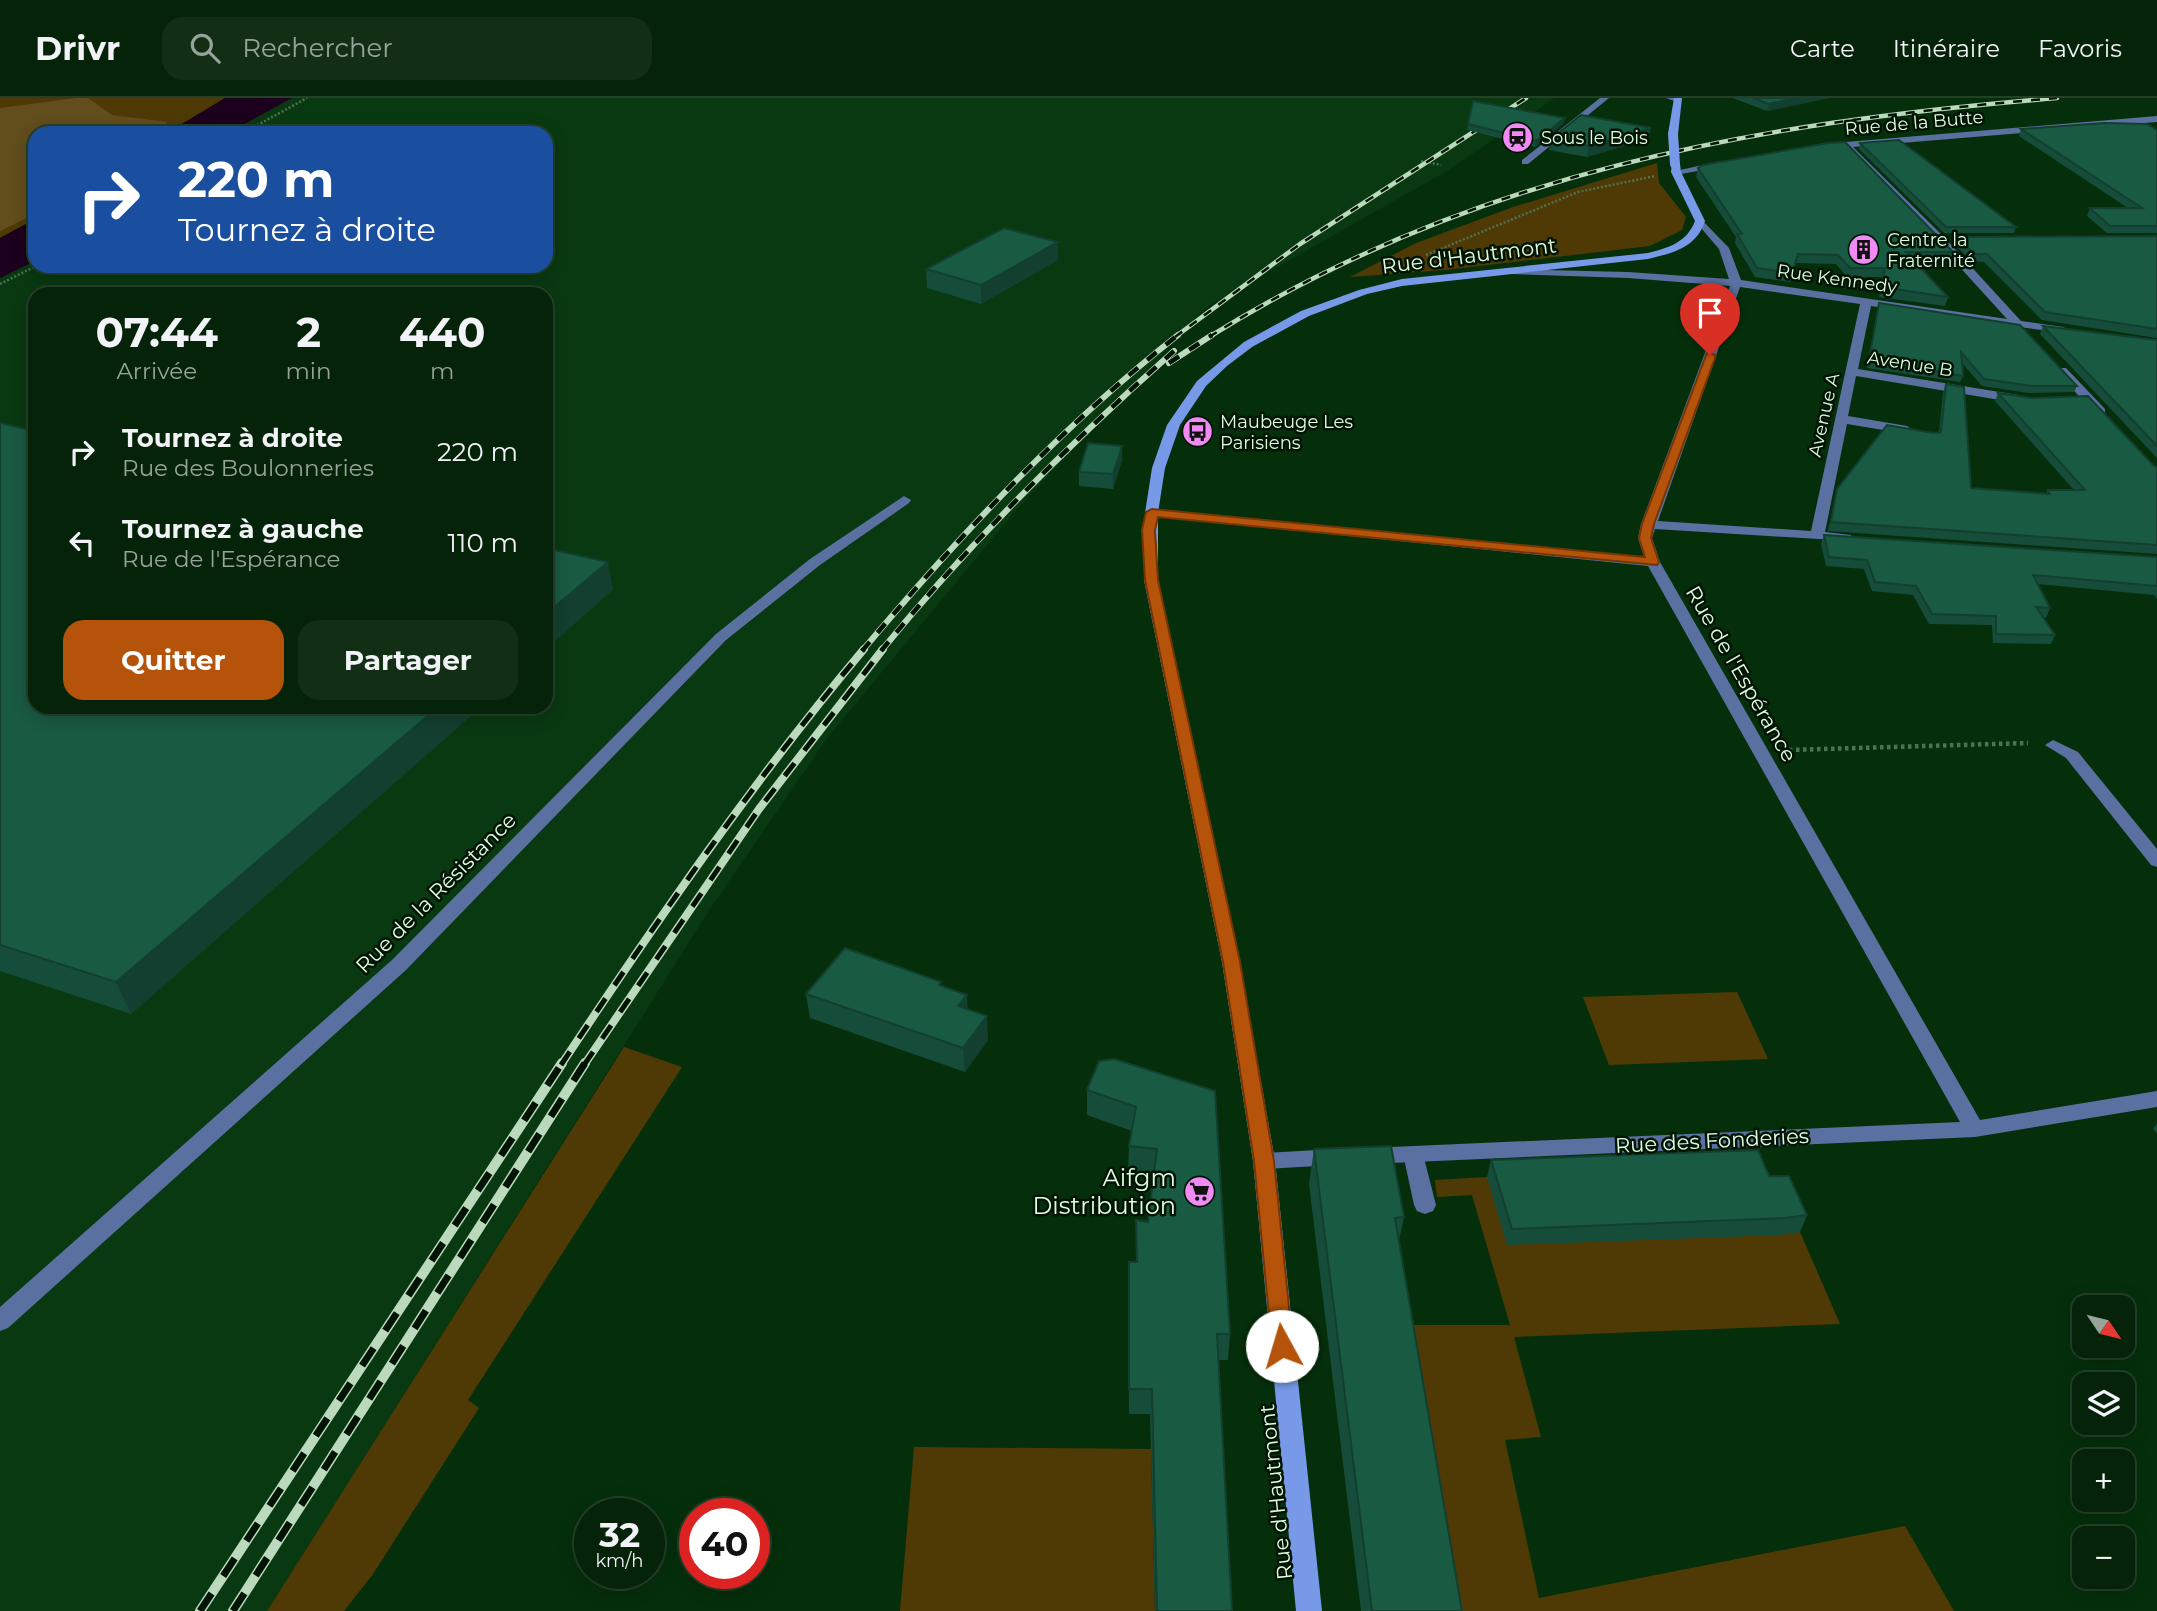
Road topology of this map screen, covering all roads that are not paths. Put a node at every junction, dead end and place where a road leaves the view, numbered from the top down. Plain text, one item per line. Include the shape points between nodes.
1 (1605, 98) edge
2 (1670, 98) edge
3 (1678, 98) edge
4 (2156, 120) edge
5 (1847, 146) junction
6 (1818, 147) edge
7 (1525, 162) dead end
8 (1730, 162) edge
9 (1676, 168) junction
10 (1700, 221) junction
11 (1940, 239) junction
12 (1954, 239) edge
13 (1510, 271) junction
14 (1736, 283) junction
15 (1866, 301) junction
16 (2017, 323) junction
17 (2076, 332) edge
18 (2028, 335) edge
19 (2054, 362) edge
20 (1852, 372) junction
21 (2088, 398) junction
22 (2064, 399) edge
23 (2029, 400) edge
24 (1842, 419) junction
25 (2114, 425) edge
26 (1918, 432) edge
27 (904, 500) dead end
28 (1152, 512) junction
29 (1648, 524) junction
30 (1817, 536) junction
31 (1858, 539) edge
32 (1653, 562) junction
33 (2053, 745) road end
34 (2157, 861) edge
35 (2157, 1099) edge
36 (1975, 1129) junction
37 (1413, 1154) junction
38 (1264, 1161) junction
39 (1425, 1205) dead end
40 (0, 1321) edge
41 (1309, 1611) edge

1 - 7 street
2 - 3 street
3 - 9 street, bridge via 1672,134
4 - 5 street, Rue de la Butte
5 - 6 street, Rue de la Butte
5 - 11 street
8 - 9 street
9 - 10 street
10 - 13 street, Rue d'Hautmont via 1692,237 1648,256
10 - 14 street via 1724,248
11 - 12 street
11 - 16 street
13 - 14 street, Rue Kennedy
13 - 28 street, Rue d'Hautmont via 1380,287 1319,309 1246,345 1205,380 1183,408 1161,465
14 - 15 street, Rue Kennedy
14 - 29 street, Rue de l'Espérance
15 - 16 street, Rue Kennedy
15 - 20 street, Avenue A
16 - 17 street, Rue Kennedy
16 - 18 street
19 - 21 street
20 - 23 street, Avenue B
20 - 24 street, Avenue A
21 - 22 street
21 - 25 street
24 - 26 street
24 - 30 street, Avenue A
27 - 40 street, Rue de la Résistance via 721,637 400,965
28 - 32 street
28 - 38 street, Rue d'Hautmont via 1151,580 1231,962
29 - 30 street
29 - 32 street, Rue de l'Espérance via 1645,538
30 - 31 street
32 - 36 street, Rue de l'Espérance
33 - 34 street via 2072,755
35 - 36 street, Rue des Fonderies
36 - 37 street, Rue des Fonderies
37 - 38 street, Rue des Fonderies
37 - 39 street
38 - 41 street, Rue d'Hautmont

